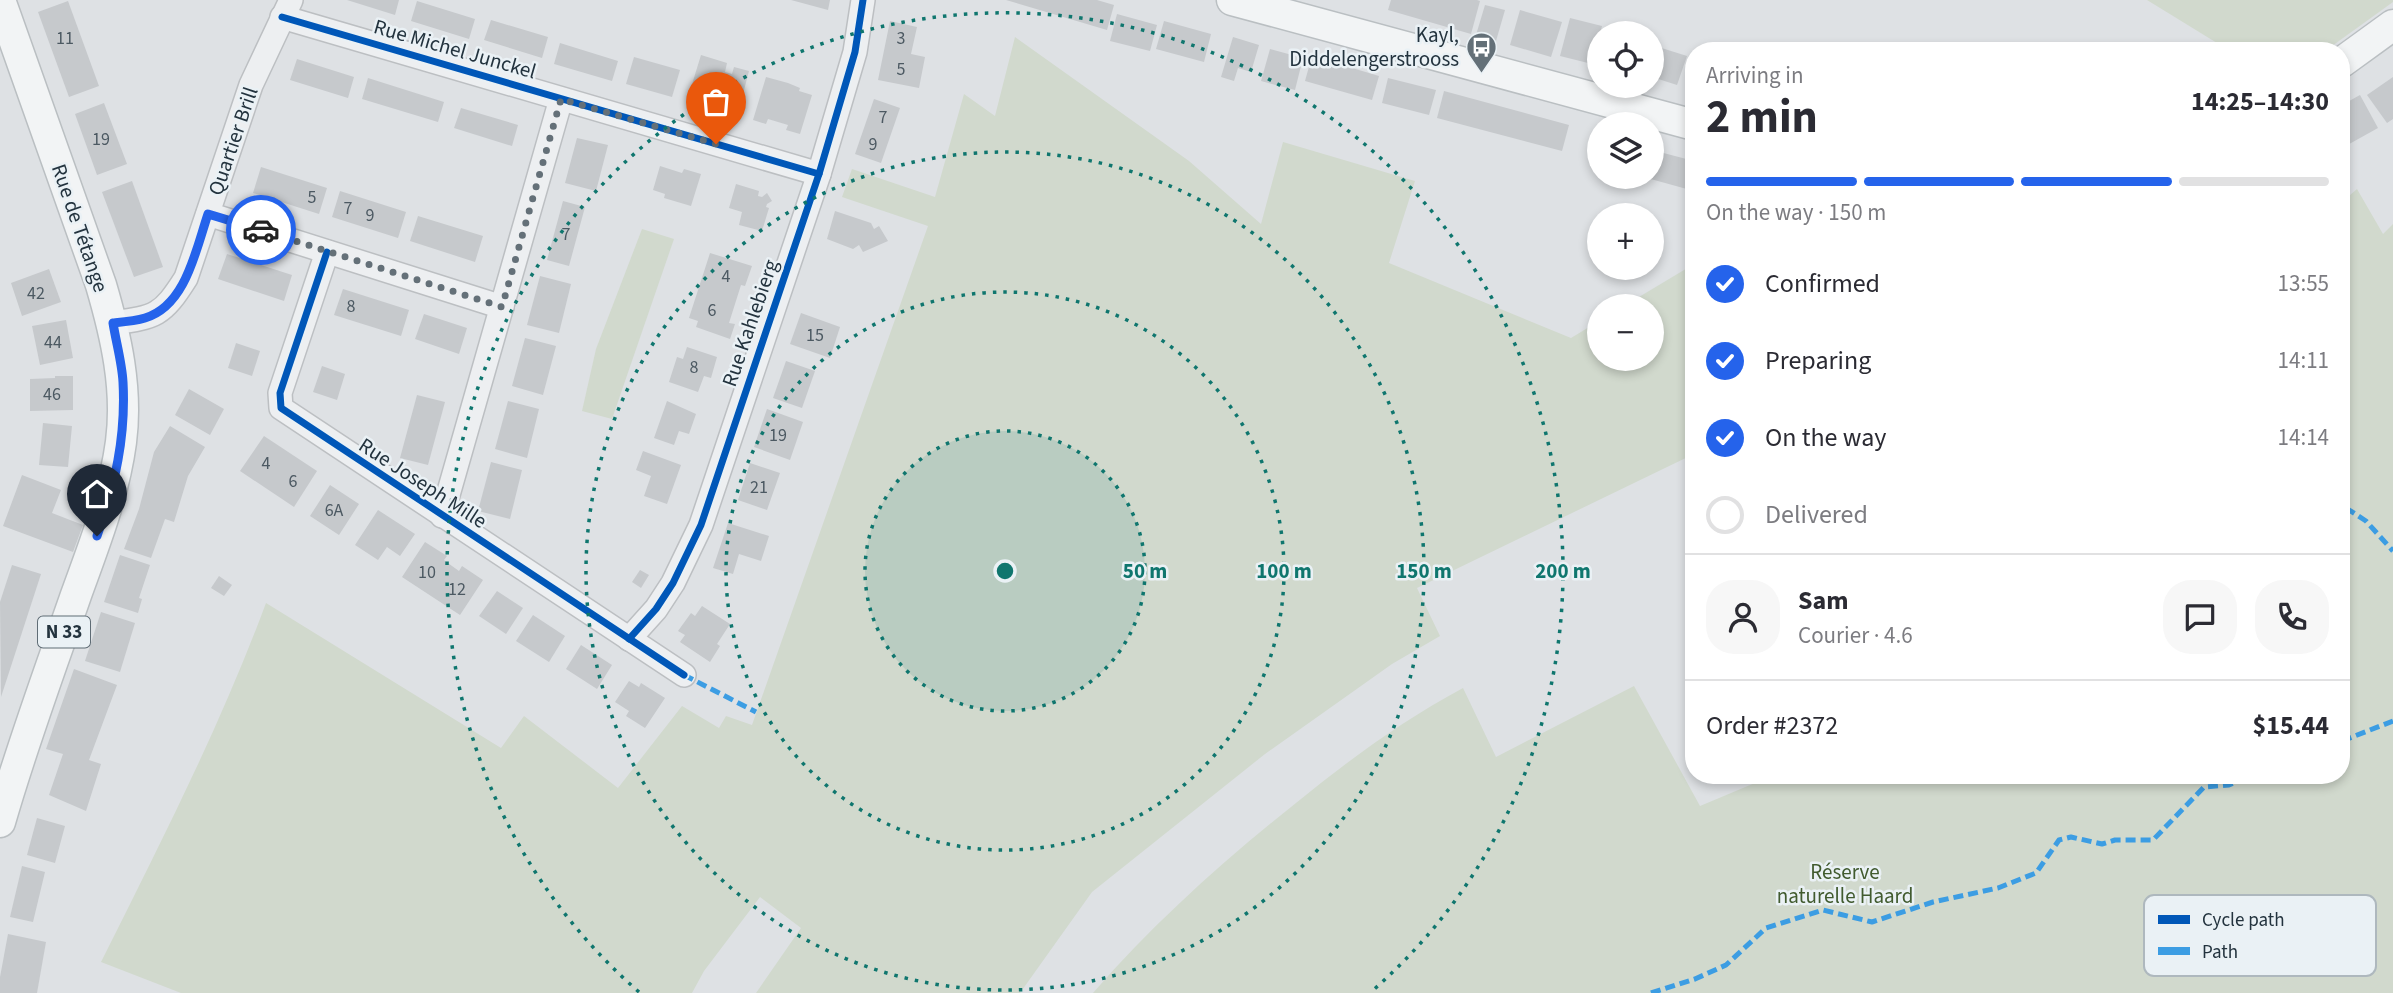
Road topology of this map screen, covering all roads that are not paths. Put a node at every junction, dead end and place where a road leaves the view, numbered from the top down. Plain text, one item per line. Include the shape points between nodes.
1 (0, 0) edge
2 (863, 0) edge
3 (1232, 0) edge
4 (286, 8) edge
5 (2393, 25) edge
6 (2350, 56) edge
7 (561, 99) junction
8 (1685, 123) edge
9 (819, 174) junction
10 (208, 214) junction
11 (327, 252) junction
12 (502, 307) junction
13 (113, 323) junction
14 (442, 516) junction
15 (629, 639) junction
16 (684, 676) dead end
17 (0, 822) edge

1 - 13 main road, Rue de Tétange / N 33
2 - 9 street, Rue Kahlebierg via 855,51
3 - 8 main road
4 - 7 street, Rue Michel Junckel
4 - 10 street, Quartier Brill via 251,85
5 - 6 main road
7 - 9 street, Rue Michel Junckel
7 - 12 street
9 - 15 street, Rue Kahlebierg via 701,525 656,610
10 - 11 street
10 - 13 street, Quartier Brill via 186,278 170,303 147,318
11 - 12 street
11 - 14 street, Rue Joseph Mille via 280,393 281,408
12 - 14 street
13 - 17 main road, Rue de Tétange / N 33 via 123,381 122,440 112,494
14 - 15 street, Rue Joseph Mille
15 - 16 street, Rue Joseph Mille

